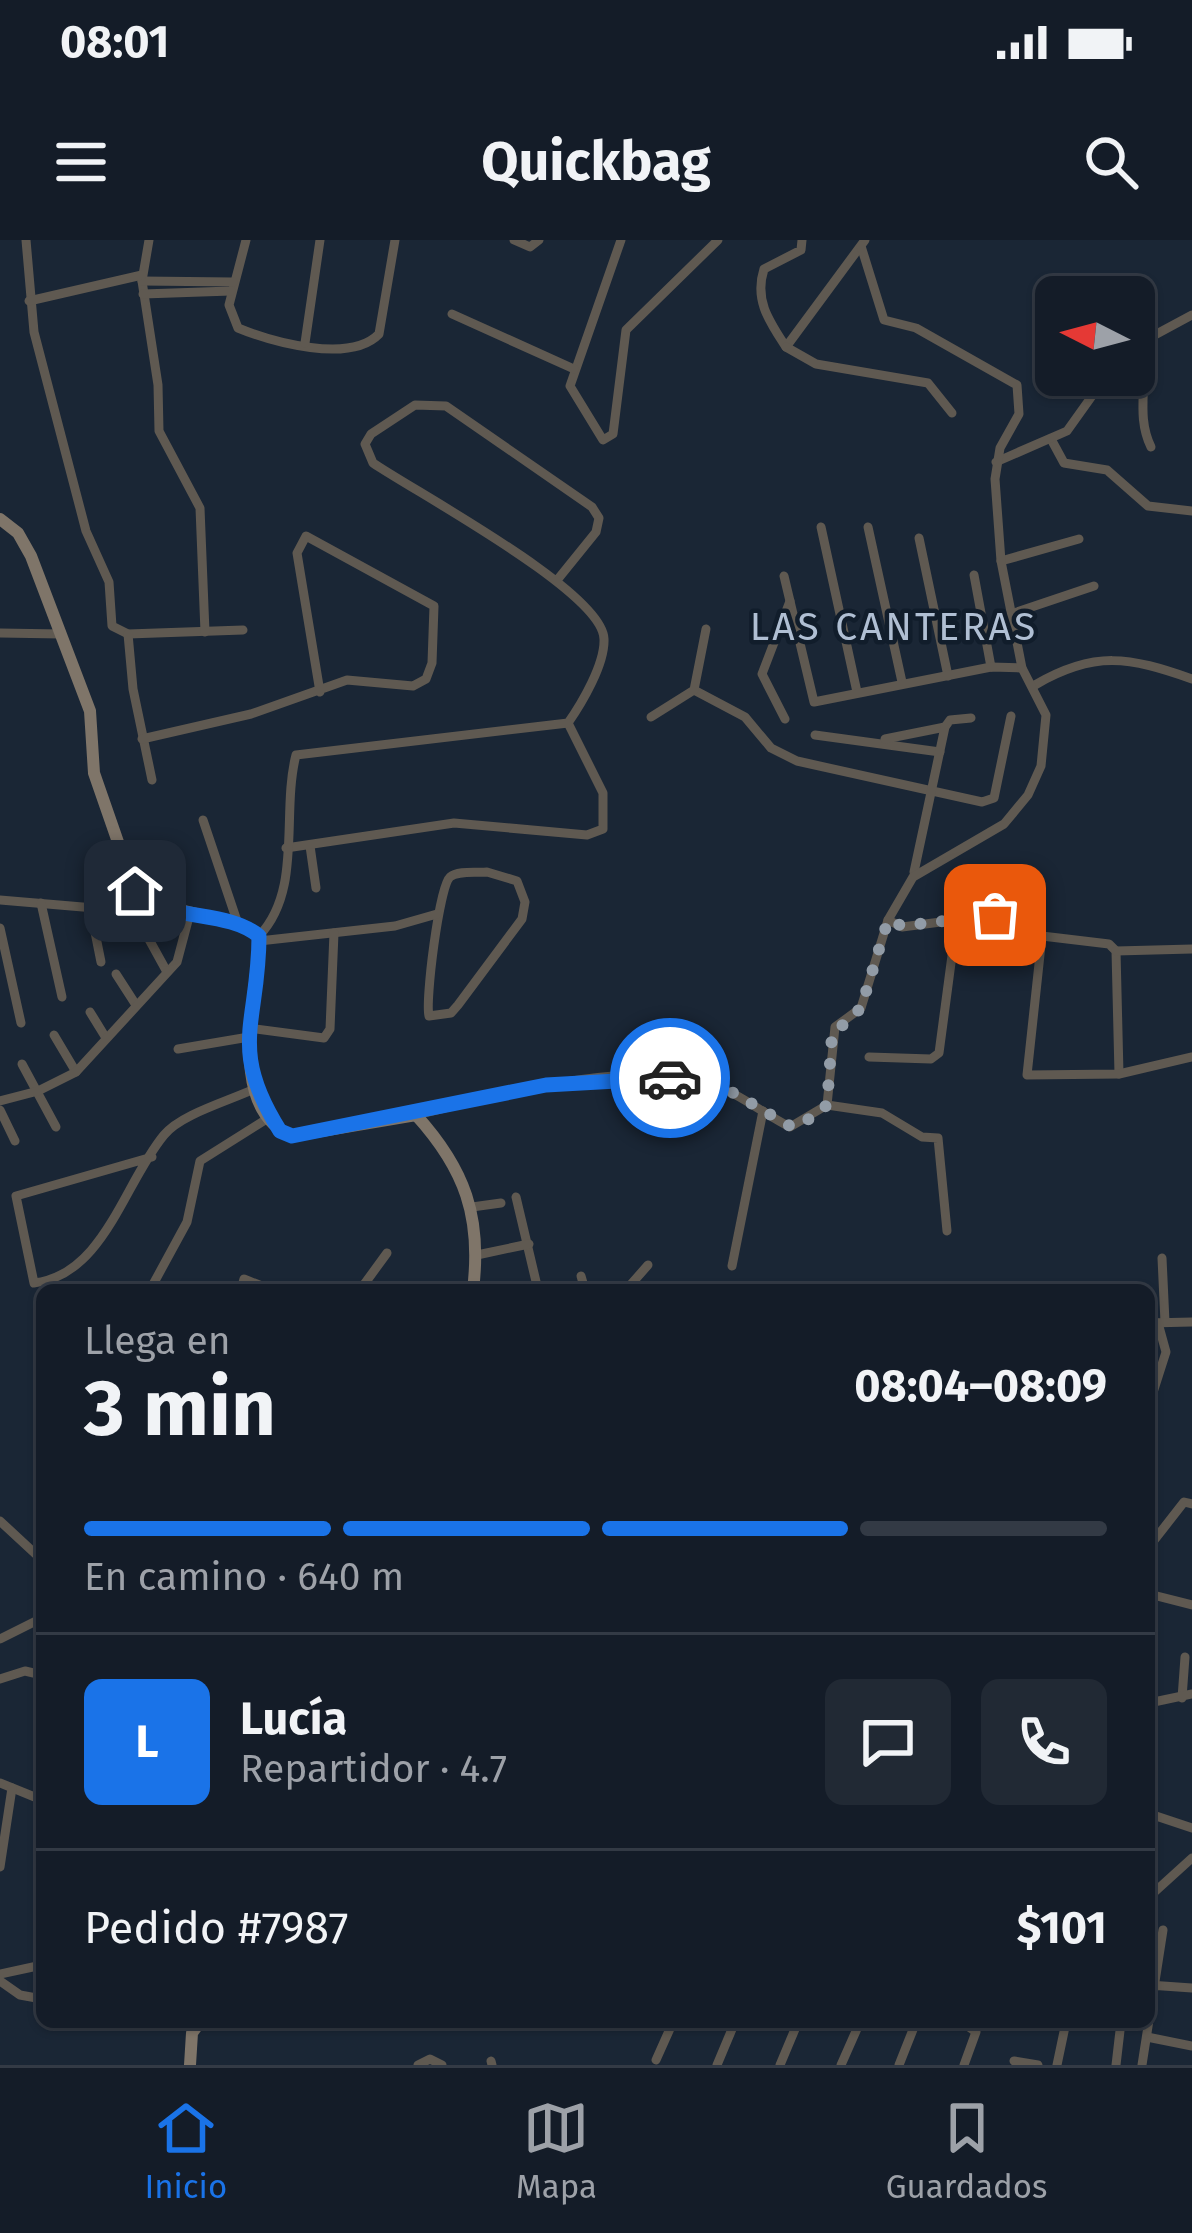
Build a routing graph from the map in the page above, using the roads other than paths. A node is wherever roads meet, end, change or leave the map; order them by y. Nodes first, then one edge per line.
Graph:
1 (26, 240) edge
2 (149, 240) edge
3 (246, 240) edge
4 (320, 240) edge
5 (394, 240) edge
6 (514, 240) edge
7 (539, 240) edge
8 (622, 240) edge
9 (718, 240) edge
10 (802, 240) edge
11 (844, 240) edge
12 (863, 243) edge
13 (793, 245) edge
14 (142, 283) junction
15 (232, 286) junction
16 (29, 301) junction
17 (452, 314) dead end
18 (1192, 315) edge
19 (1155, 335) edge
20 (304, 344) junction
21 (786, 347) junction
22 (574, 369) junction
23 (1092, 396) edge
24 (1143, 396) edge
25 (952, 413) dead end
26 (1051, 439) junction
27 (1151, 447) dead end
28 (996, 462) junction
29 (1192, 511) edge
30 (0, 519) edge
31 (821, 527) dead end
32 (868, 527) dead end
33 (919, 538) dead end
34 (1078, 539) dead end
35 (1001, 561) junction
36 (974, 575) dead end
37 (784, 576) dead end
38 (558, 579) junction
39 (1094, 586) dead end
40 (790, 601) junction
41 (1011, 614) junction
42 (706, 629) dead end
43 (243, 630) dead end
44 (206, 632) junction
45 (0, 633) edge
46 (61, 634) junction
47 (128, 634) junction
48 (992, 667) junction
49 (1022, 668) junction
50 (948, 676) junction
51 (1192, 679) edge
52 (902, 682) junction
53 (1035, 685) junction
54 (694, 690) junction
55 (320, 692) junction
56 (857, 692) junction
57 (1011, 716) dead end
58 (651, 717) dead end
59 (785, 718) dead end
60 (970, 718) dead end
61 (568, 723) junction
62 (945, 727) junction
63 (815, 735) dead end
64 (142, 739) junction
65 (880, 740) junction
66 (940, 752) junction
67 (152, 780) dead end
68 (932, 790) junction
69 (202, 820) dead end
70 (310, 846) junction
71 (286, 848) junction
72 (913, 877) junction
73 (316, 888) dead end
74 (141, 898) junction
75 (0, 900) edge
76 (41, 903) junction
77 (90, 907) junction
78 (190, 914) junction
79 (437, 914) junction
80 (957, 918) junction
81 (888, 920) junction
82 (140, 923) dead end
83 (238, 924) junction
84 (0, 928) edge
85 (334, 933) junction
86 (1042, 936) junction
87 (259, 939) junction
88 (1192, 949) edge
89 (1116, 950) junction
90 (101, 962) dead end
91 (167, 972) junction
92 (116, 974) dead end
93 (62, 997) dead end
94 (136, 1005) junction
95 (90, 1012) dead end
96 (21, 1023) dead end
97 (249, 1033) junction
98 (54, 1036) dead end
99 (106, 1038) junction
100 (178, 1049) dead end
101 (1192, 1057) edge
102 (869, 1058) dead end
103 (22, 1064) dead end
104 (76, 1072) junction
105 (1119, 1074) junction
106 (254, 1089) junction
107 (38, 1091) junction
108 (0, 1101) edge
109 (827, 1105) junction
110 (0, 1110) edge
111 (763, 1111) junction
112 (416, 1115) junction
113 (271, 1116) junction
114 (56, 1127) dead end
115 (15, 1141) dead end
116 (152, 1157) junction
117 (515, 1197) dead end
118 (501, 1203) dead end
119 (472, 1207) junction
120 (947, 1231) dead end
121 (529, 1244) junction
122 (387, 1253) dead end
123 (477, 1255) junction
124 (1162, 1258) dead end
125 (648, 1265) dead end
126 (732, 1266) dead end
127 (581, 1276) dead end
128 (153, 1284) edge
129 (364, 1284) edge
130 (474, 1284) edge
131 (537, 1284) edge
132 (584, 1284) edge
133 (631, 1284) edge
134 (1192, 1322) edge
135 (1158, 1323) edge
136 (1155, 1386) edge
137 (1192, 1504) edge
138 (0, 1521) edge
139 (1155, 1540) edge
140 (36, 1554) edge
141 (1155, 1596) edge
142 (1192, 1605) edge
143 (36, 1621) edge
144 (0, 1639) edge
145 (1185, 1658) dead end
146 (36, 1674) edge
147 (0, 1679) edge
148 (1187, 1696) edge
149 (1155, 1702) edge
150 (6, 1785) edge
151 (36, 1798) edge
152 (1155, 1816) edge
153 (1192, 1828) edge
154 (1192, 1858) edge
155 (0, 1868) edge
156 (1155, 1892) edge
157 (1163, 1930) dead end
158 (36, 1967) edge
159 (1155, 1974) edge
160 (0, 1978) edge
161 (1155, 1985) edge
162 (1192, 1988) edge
163 (36, 1998) edge
164 (195, 2028) edge
165 (670, 2028) edge
166 (732, 2028) edge
167 (796, 2028) edge
168 (857, 2028) edge
169 (914, 2028) edge
170 (970, 2028) edge
171 (1065, 2028) edge
172 (1120, 2028) edge
173 (1148, 2028) edge
174 (1147, 2037) junction
175 (1192, 2047) edge
176 (656, 2060) dead end
177 (1014, 2061) dead end
178 (190, 2065) edge
179 (418, 2065) edge
180 (442, 2065) edge
181 (717, 2065) edge
182 (781, 2065) edge
183 (841, 2065) edge
184 (899, 2065) edge
185 (964, 2065) edge
186 (1038, 2065) edge
187 (1057, 2065) edge
188 (1116, 2065) edge
189 (1142, 2065) edge

1 - 16 street
2 - 14 street
3 - 15 street
4 - 20 street
5 - 20 street
6 - 7 street
8 - 22 street
9 - 22 street
10 - 13 street
11 - 12 street
12 - 21 street
12 - 28 street
13 - 21 street
14 - 15 street
14 - 16 street
14 - 44 street
15 - 20 street
16 - 47 street
17 - 22 street
18 - 19 street
21 - 25 street
23 - 26 street
24 - 27 street
26 - 28 street
26 - 29 street
28 - 35 street
30 - 46 main road
31 - 56 street
32 - 52 street
33 - 50 street
34 - 35 street
35 - 41 street
36 - 48 street
37 - 40 street
38 - 38 street
38 - 61 street
39 - 41 street
40 - 56 street
40 - 59 street
41 - 49 street
42 - 54 street
43 - 44 street
44 - 47 street
45 - 46 street
46 - 74 main road
47 - 64 street
48 - 49 street
48 - 50 street
49 - 53 street
50 - 52 street
51 - 53 street
52 - 56 street
53 - 72 street
54 - 58 street
54 - 68 street
55 - 55 street
55 - 64 street
57 - 68 street
60 - 62 street
61 - 70 street
61 - 71 street
62 - 65 street
62 - 66 street
63 - 65 street
64 - 67 street
65 - 66 street
66 - 68 street
68 - 72 street
69 - 83 street
70 - 71 street
70 - 73 street
71 - 87 street
72 - 81 street
74 - 77 street
74 - 78 main road
75 - 76 street
76 - 77 street
76 - 93 street
77 - 90 street
78 - 83 main road
78 - 91 street
79 - 79 street
79 - 85 street
80 - 81 street
80 - 86 street
80 - 102 street
81 - 109 street
82 - 91 street
83 - 87 main road
84 - 96 street
85 - 87 street
85 - 97 street
86 - 89 street
86 - 105 street
87 - 97 main road
88 - 89 street
89 - 105 street
91 - 94 street
92 - 94 street
94 - 99 street
95 - 99 street
97 - 100 street
97 - 106 main road
98 - 104 street
99 - 104 street
101 - 105 street
103 - 107 street
104 - 107 street
106 - 113 main road
106 - 116 street
107 - 108 street
107 - 114 street
109 - 111 street
109 - 120 street
110 - 115 street
111 - 112 street
111 - 126 street
112 - 113 main road
112 - 119 main road
113 - 128 street
116 - 116 street
117 - 121 street
118 - 119 street
119 - 123 main road
121 - 123 street
121 - 131 street
122 - 129 street
123 - 130 main road
124 - 135 street
125 - 133 street
127 - 132 street
134 - 135 street
135 - 136 street
137 - 139 street
138 - 140 street
141 - 142 street
143 - 144 street
145 - 148 street
146 - 147 street
148 - 149 street
150 - 151 street
150 - 155 street
152 - 153 street
154 - 156 street
157 - 159 street
158 - 160 street
160 - 163 street
161 - 162 street
164 - 178 main road
165 - 176 street
166 - 181 street
167 - 182 street
168 - 183 street
169 - 184 street
170 - 185 street
171 - 187 street
172 - 188 street
173 - 174 street
174 - 175 street
174 - 189 street
177 - 186 street
179 - 180 street

